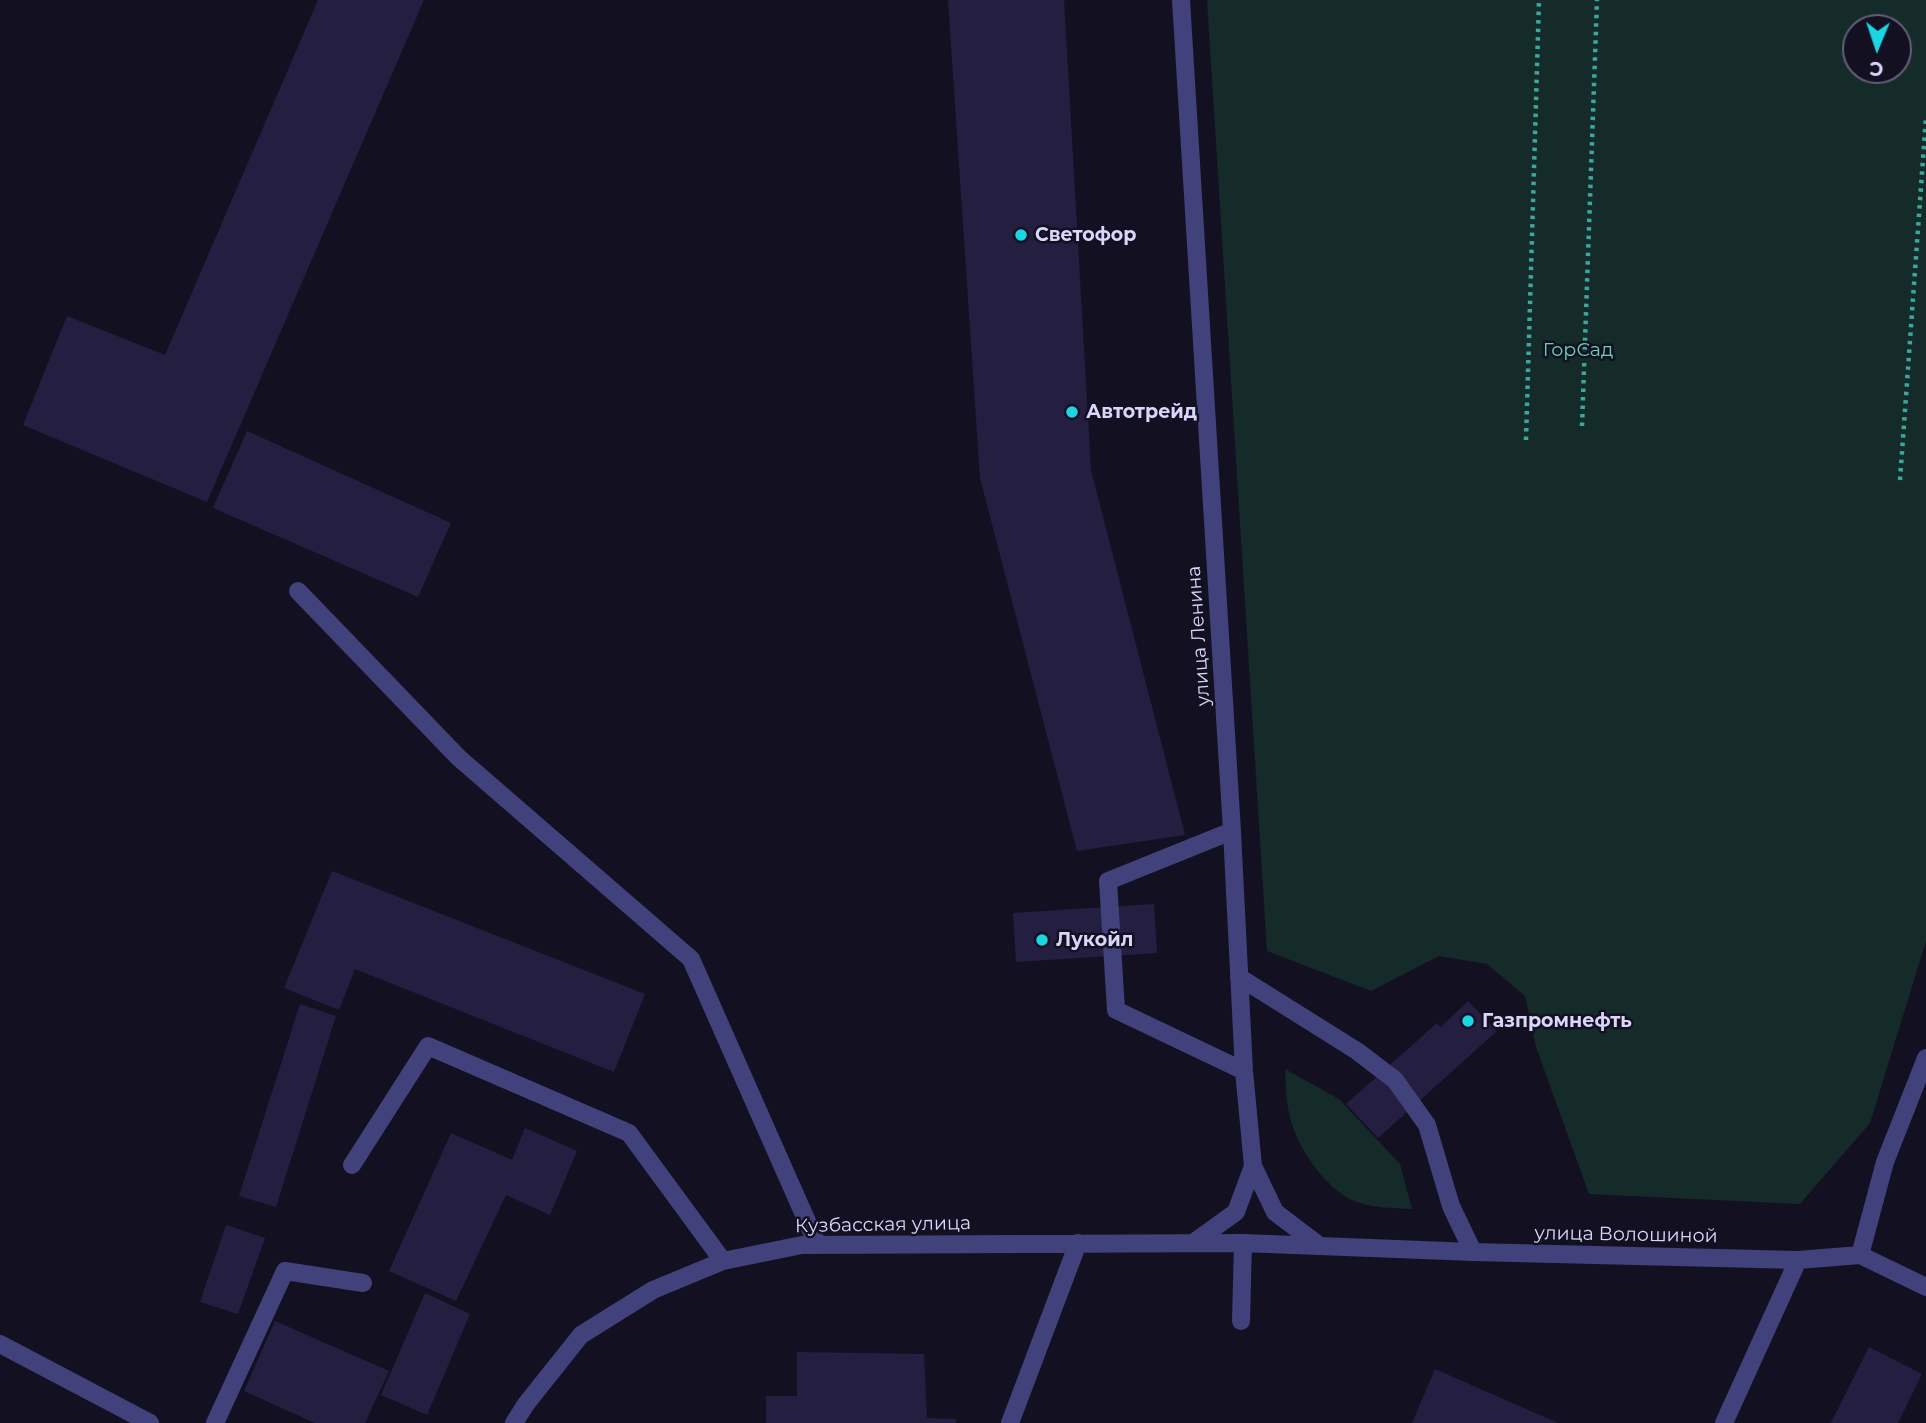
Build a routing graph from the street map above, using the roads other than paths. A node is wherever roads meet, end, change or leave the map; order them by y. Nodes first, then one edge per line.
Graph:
1 (1181, 0) edge
2 (298, 591) dead end
3 (1232, 831) junction
4 (1239, 976) junction
5 (1926, 1058) edge
6 (1244, 1071) junction
7 (352, 1165) dead end
8 (1253, 1167) junction
9 (1078, 1243) junction
10 (1193, 1243) junction
11 (1243, 1243) junction
12 (817, 1244) junction
13 (1317, 1244) junction
14 (1473, 1252) junction
15 (1860, 1255) junction
16 (1798, 1260) junction
17 (723, 1261) junction
18 (363, 1283) dead end
19 (1926, 1287) edge
20 (1241, 1321) dead end
21 (0, 1344) edge
22 (150, 1423) edge
23 (215, 1423) edge
24 (514, 1423) edge
25 (1010, 1423) edge
26 (1724, 1423) edge

1 - 3 street, улица Ленина
2 - 12 street
3 - 4 street, улица Ленина
3 - 6 street
4 - 6 street, улица Ленина
4 - 14 street
5 - 15 street
6 - 8 street, улица Ленина
7 - 17 street
8 - 10 street
8 - 13 street, улица Ленина
9 - 10 street, Кузбасская улица
9 - 12 street, Кузбасская улица
9 - 25 street
10 - 11 street, Кузбасская улица
11 - 13 street, Кузбасская улица
11 - 20 street
12 - 17 street, Кузбасская улица
13 - 14 street, улица Волошиной
14 - 16 street, улица Волошиной
15 - 16 street, улица Волошиной
15 - 19 street
16 - 26 street
17 - 24 street, Кузбасская улица
18 - 23 street
21 - 22 street

